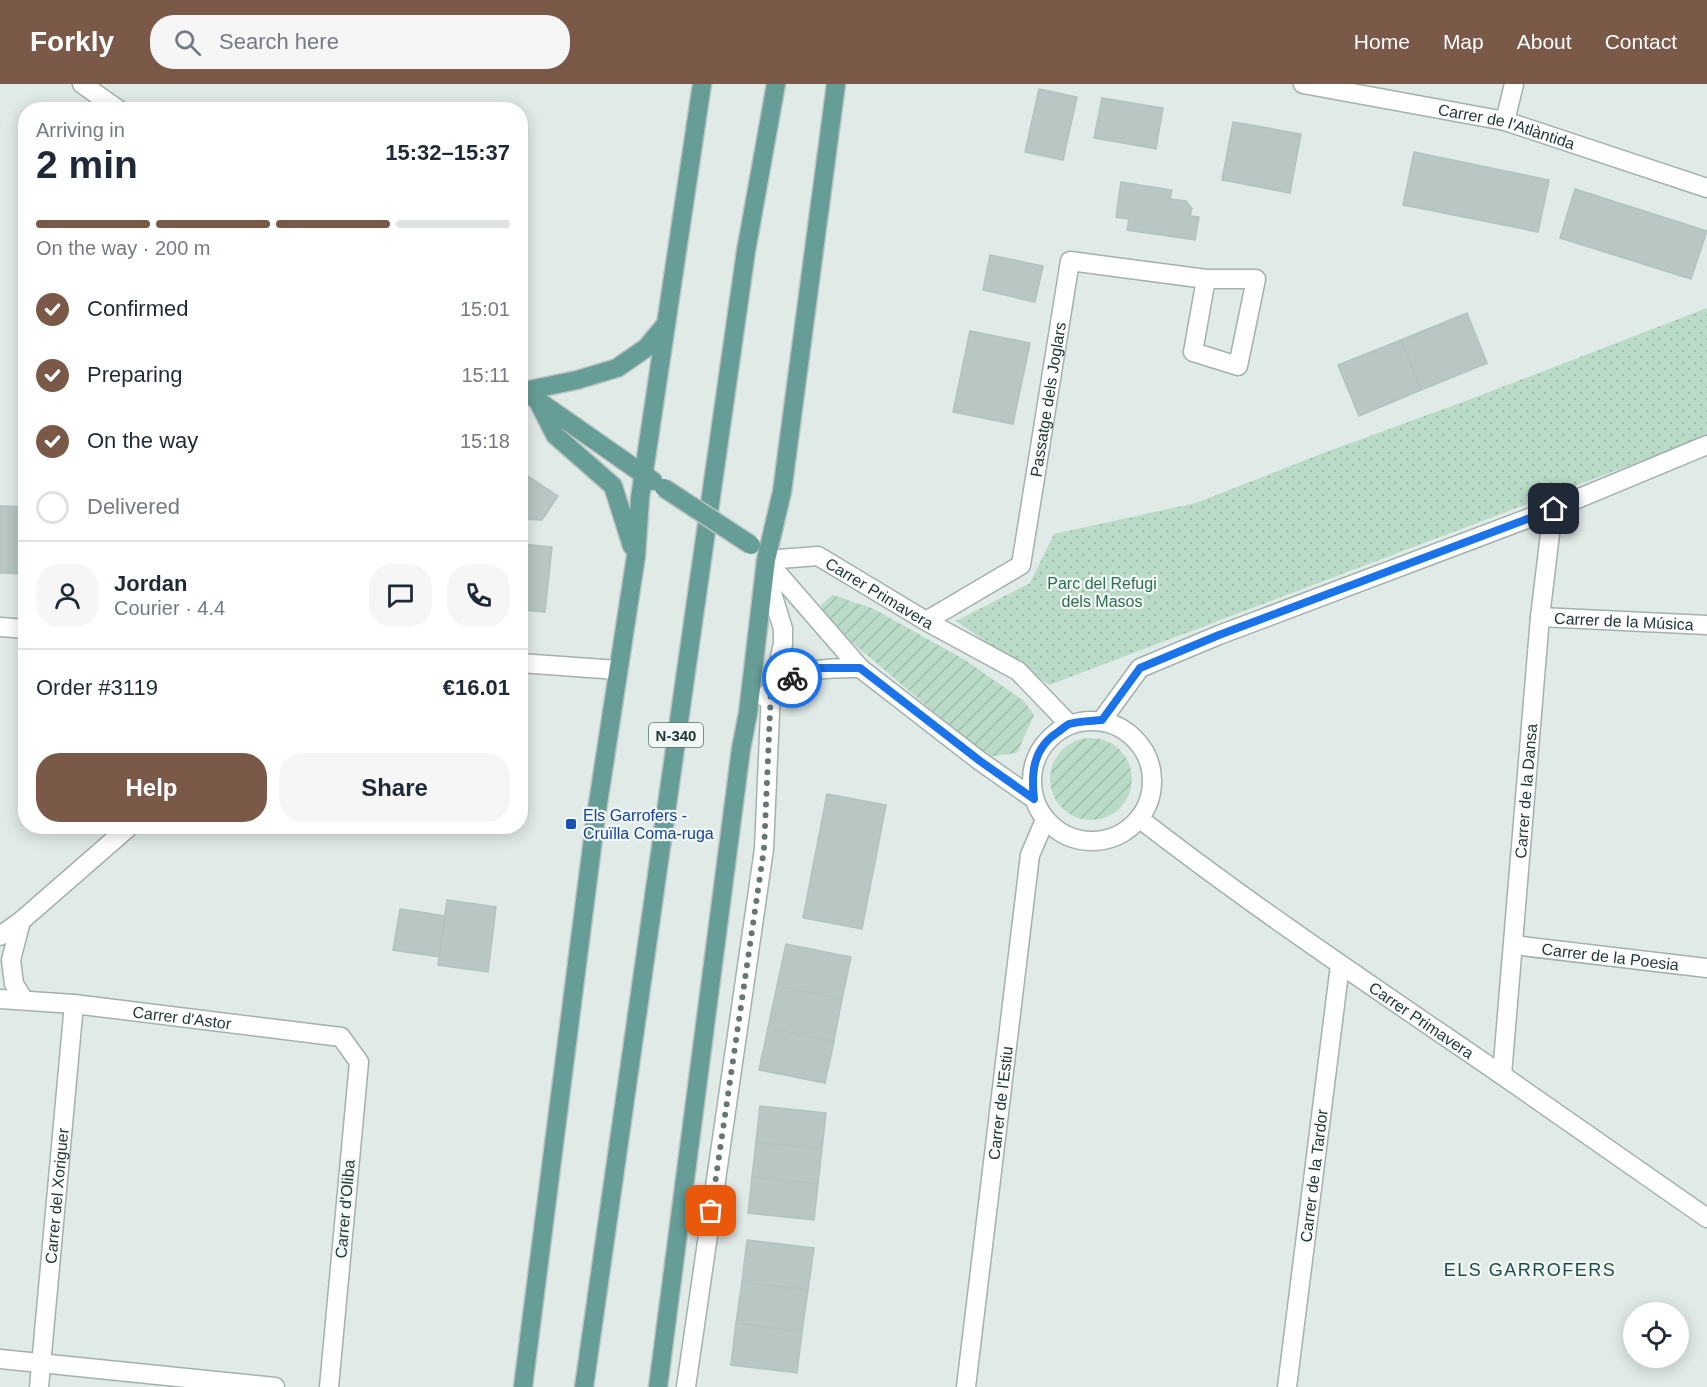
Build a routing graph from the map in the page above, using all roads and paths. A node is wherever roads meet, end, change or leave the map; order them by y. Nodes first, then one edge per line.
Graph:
1 (82, 84) edge
2 (702, 84) edge
3 (776, 84) edge
4 (836, 84) edge
5 (1303, 84) edge
6 (1514, 84) edge
7 (108, 102) edge
8 (1505, 121) junction
9 (1707, 188) edge
10 (1206, 279) junction
11 (666, 324) junction
12 (528, 393) edge
13 (1707, 446) edge
14 (644, 475) junction
15 (1554, 509) junction
16 (636, 556) junction
17 (765, 565) junction
18 (1540, 617) junction
19 (926, 621) junction
20 (1707, 625) edge
21 (0, 627) edge
22 (18, 628) edge
23 (528, 664) edge
24 (860, 668) junction
25 (617, 670) junction
26 (775, 688) junction
27 (748, 712) junction
28 (1102, 720) junction
29 (1069, 724) junction
30 (1034, 799) junction
31 (1140, 819) junction
32 (1045, 820) junction
33 (121, 834) edge
34 (21, 921) junction
35 (0, 936) edge
36 (1513, 945) junction
37 (1340, 965) junction
38 (1707, 968) edge
39 (0, 999) edge
40 (24, 1000) junction
41 (74, 1004) junction
42 (340, 1038) joint
43 (1502, 1075) junction
44 (1707, 1218) edge
45 (0, 1359) edge
46 (42, 1363) junction
47 (39, 1387) edge
48 (275, 1387) edge
49 (328, 1387) edge
50 (523, 1387) edge
51 (584, 1387) edge
52 (658, 1387) edge
53 (686, 1387) edge
54 (966, 1387) edge
55 (1287, 1387) edge

1 - 7 street
2 - 11 main road
3 - 51 main road, N-340
4 - 17 main road
5 - 8 street, Carrer de l'Atlàntida
6 - 8 street
8 - 9 street, Carrer de l'Atlàntida
10 - 10 street, Passatge dels Joglars
10 - 19 street, Passatge dels Joglars
11 - 12 main road
11 - 14 main road
12 - 14 main road
12 - 16 main road
13 - 15 street
14 - 16 main road
14 - 17 main road, bridge
15 - 18 street, Carrer de la Dansa
15 - 28 street
16 - 25 main road
17 - 19 street, Carrer Primavera
17 - 24 street
17 - 26 street
17 - 27 main road
18 - 20 street, Carrer de la Música
18 - 36 street, Carrer de la Dansa
19 - 29 street, Carrer Primavera
21 - 22 street
23 - 25 street
24 - 26 street
24 - 30 street
25 - 50 main road
26 - 27 street
26 - 53 street
27 - 52 main road
28 - 29 street
28 - 31 street
29 - 30 street
30 - 32 street
31 - 32 street
31 - 37 street, Carrer Primavera
32 - 54 street, Carrer de l'Estiu
33 - 34 street
34 - 35 street
34 - 40 street
36 - 38 street, Carrer de la Poesia
36 - 43 street, Carrer de la Dansa
37 - 43 street, Carrer Primavera
37 - 55 street, Carrer de la Tardor
39 - 40 street, Carrer d'Astor
40 - 41 street, Carrer d'Astor
41 - 42 street, Carrer d'Astor
41 - 46 street, Carrer del Xoriguer
42 - 49 street, Carrer d'Oliba
43 - 44 street, Carrer Primavera
45 - 46 street
46 - 47 street, Carrer del Xoriguer
46 - 48 street

